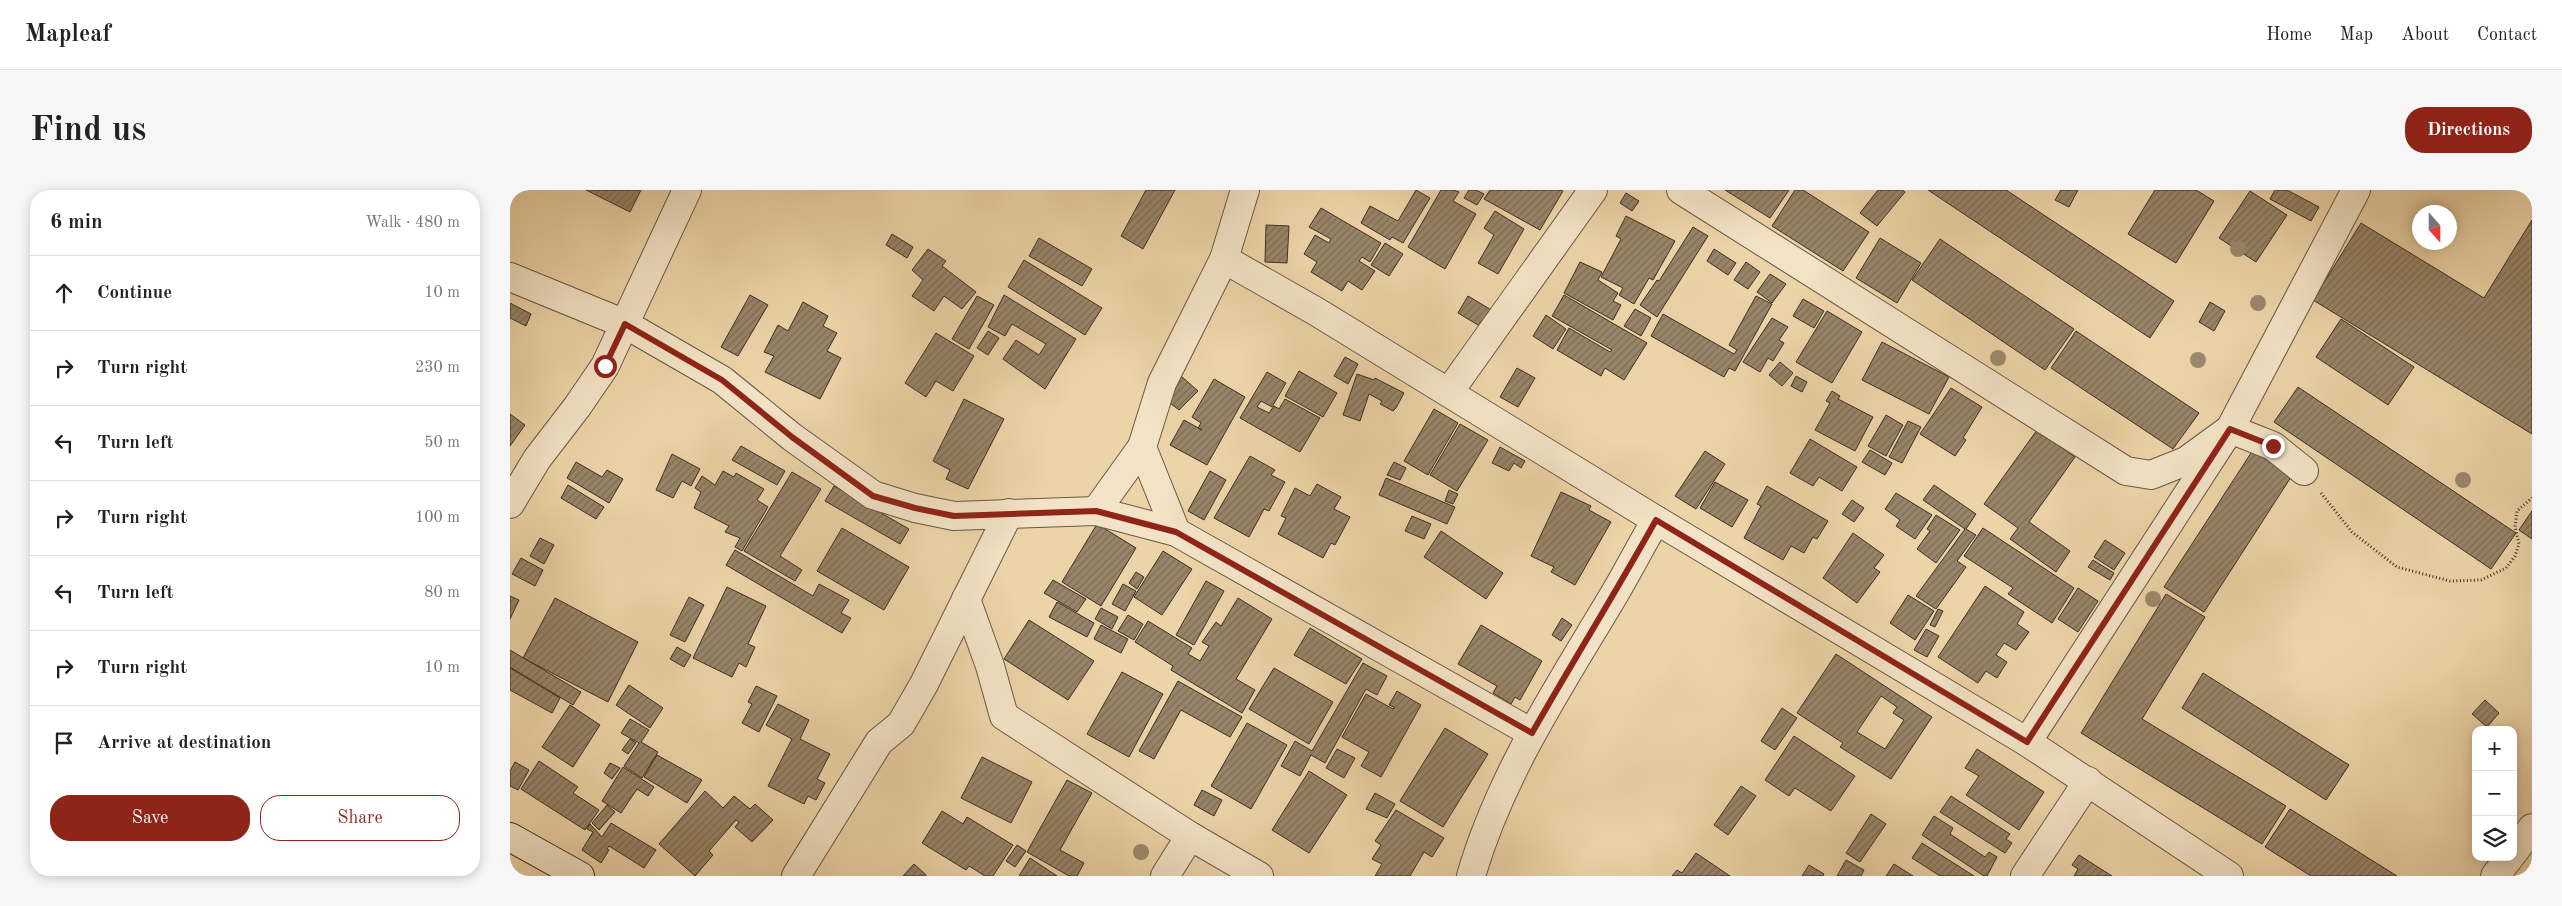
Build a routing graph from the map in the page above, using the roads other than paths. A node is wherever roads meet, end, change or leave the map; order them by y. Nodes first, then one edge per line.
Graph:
1 (687, 190) edge
2 (1245, 190) edge
3 (1593, 190) edge
4 (1681, 190) edge
5 (2356, 190) edge
6 (1224, 259) junction
7 (510, 277) edge
8 (625, 324) junction
9 (1449, 392) junction
10 (2230, 429) junction
11 (1142, 447) junction
12 (2304, 471) road end
13 (510, 504) edge
14 (1096, 511) junction
15 (1009, 513) junction
16 (1656, 520) junction
17 (1176, 532) junction
18 (966, 599) junction
19 (1532, 733) junction
20 (2027, 742) junction
21 (2088, 781) junction
22 (2532, 828) edge
23 (1190, 836) junction
24 (510, 837) edge
25 (2517, 848) edge
26 (2507, 861) edge
27 (580, 876) edge
28 (796, 876) edge
29 (1165, 876) edge
30 (1259, 876) edge
31 (1471, 876) edge
32 (2025, 876) edge
33 (2229, 876) edge
34 (2495, 876) edge

1 - 8 street
2 - 6 street
3 - 9 street
4 - 10 street
5 - 10 street
6 - 9 street
6 - 11 street
7 - 8 street
8 - 13 street
8 - 15 street
9 - 16 street
10 - 12 street
10 - 20 street
11 - 14 street
11 - 17 street
14 - 15 street
14 - 17 street
15 - 18 street
16 - 19 street
16 - 20 street
17 - 19 street
18 - 23 street
18 - 28 street
19 - 31 street
20 - 21 street
21 - 32 street
21 - 33 street
22 - 25 street
23 - 29 street
23 - 30 street
24 - 27 street
26 - 34 street

